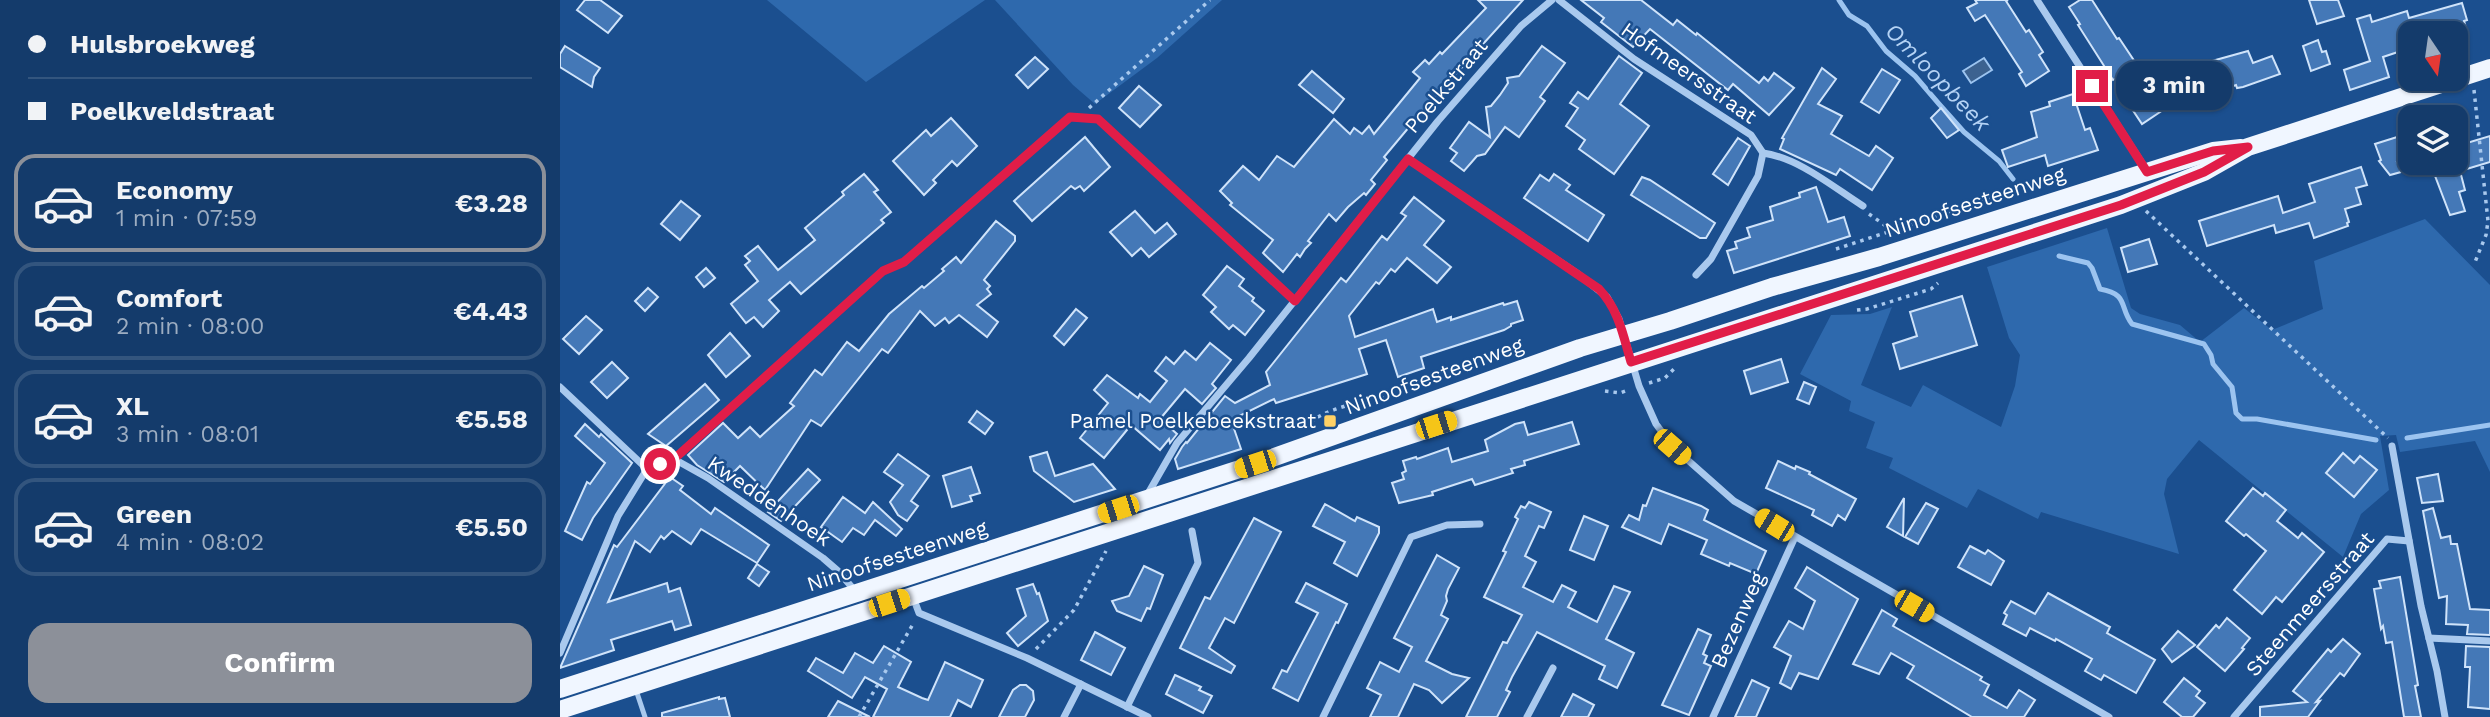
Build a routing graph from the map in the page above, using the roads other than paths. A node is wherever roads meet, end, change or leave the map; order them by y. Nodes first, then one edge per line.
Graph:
1 (1552, 0) edge
2 (1559, 0) edge
3 (2037, 0) edge
4 (2490, 68) edge
5 (2248, 147) junction
6 (1763, 153) junction
7 (1408, 159) junction
8 (2147, 172) junction
9 (1863, 206) road end
10 (1696, 275) dead end
11 (1295, 301) junction
12 (1623, 334) junction
13 (1631, 362) junction
14 (560, 387) edge
15 (2392, 446) road end
16 (674, 459) junction
17 (647, 469) junction
18 (1144, 500) junction
19 (1480, 524) dead end
20 (1192, 531) dead end
21 (1795, 537) junction
22 (2409, 541) junction
23 (856, 592) junction
24 (912, 596) junction
25 (2429, 638) junction
26 (2490, 641) edge
27 (560, 653) edge
28 (1553, 668) dead end
29 (1080, 684) junction
30 (635, 687) junction
31 (560, 689) edge
32 (1127, 707) junction
33 (560, 710) edge
34 (645, 717) edge
35 (1064, 717) edge
36 (1149, 717) edge
37 (1323, 717) edge
38 (1527, 717) edge
39 (1713, 717) edge
40 (2109, 717) edge
41 (2234, 717) edge
42 (2445, 717) edge

1 - 7 street, Poelkstraat
2 - 6 street, Hofmeersstraat
3 - 8 street
4 - 5 main road, Ninoofsesteenweg
5 - 8 main road, Ninoofsesteenweg
5 - 13 main road, Ninoofsesteenweg
6 - 9 street, Hofmeersstraat
6 - 10 street, Hofmeersstraat
7 - 11 street, Poelkstraat
7 - 12 street
8 - 12 main road, Ninoofsesteenweg
11 - 16 street
11 - 18 street, Poelkstraat
12 - 13 street
12 - 18 main road, Ninoofsesteenweg
13 - 21 street
13 - 24 main road, Ninoofsesteenweg
14 - 17 street
15 - 22 street
16 - 17 street, Kweddenhoek
16 - 23 street, Kweddenhoek
17 - 27 street
18 - 23 main road, Ninoofsesteenweg
19 - 37 street
20 - 32 street
21 - 39 street, Bezenweg
21 - 40 street
22 - 25 street, Steenmeersstraat
22 - 41 street, Steenmeersstraat
23 - 31 main road, Ninoofsesteenweg
24 - 29 street, Ninoofsesteenweg
24 - 30 main road, Ninoofsesteenweg
25 - 26 street
25 - 42 street, Steenmeersstraat
28 - 38 street
29 - 32 street
29 - 35 street
30 - 33 main road, Ninoofsesteenweg
30 - 34 lane
32 - 36 street

